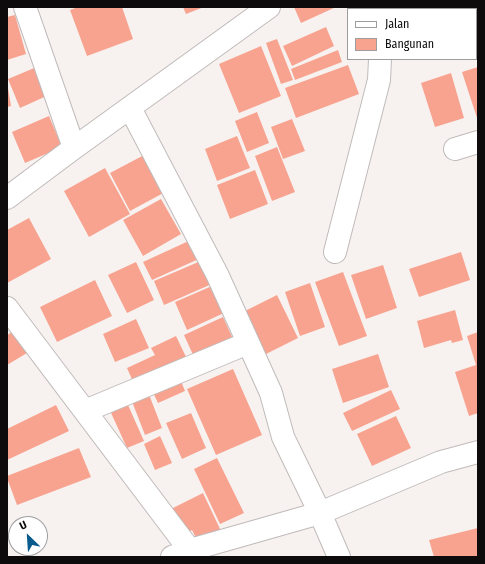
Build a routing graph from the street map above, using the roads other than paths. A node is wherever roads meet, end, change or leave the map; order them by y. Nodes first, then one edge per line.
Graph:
1 (25, 7) edge
2 (269, 7) edge
3 (380, 60) edge
4 (130, 108) junction
5 (478, 142) edge
6 (74, 148) junction
7 (455, 149) dead end
8 (7, 198) edge
9 (335, 252) dead end
10 (7, 308) edge
11 (248, 343) junction
12 (85, 411) junction
13 (478, 452) edge
14 (320, 513) junction
15 (186, 555) edge
16 (339, 557) edge

1 - 6 street
2 - 4 street
3 - 9 street
4 - 6 street
4 - 11 street
5 - 7 street
6 - 8 street
10 - 12 street
11 - 12 street
11 - 14 street
12 - 15 street
13 - 14 street
14 - 15 street
14 - 16 street

